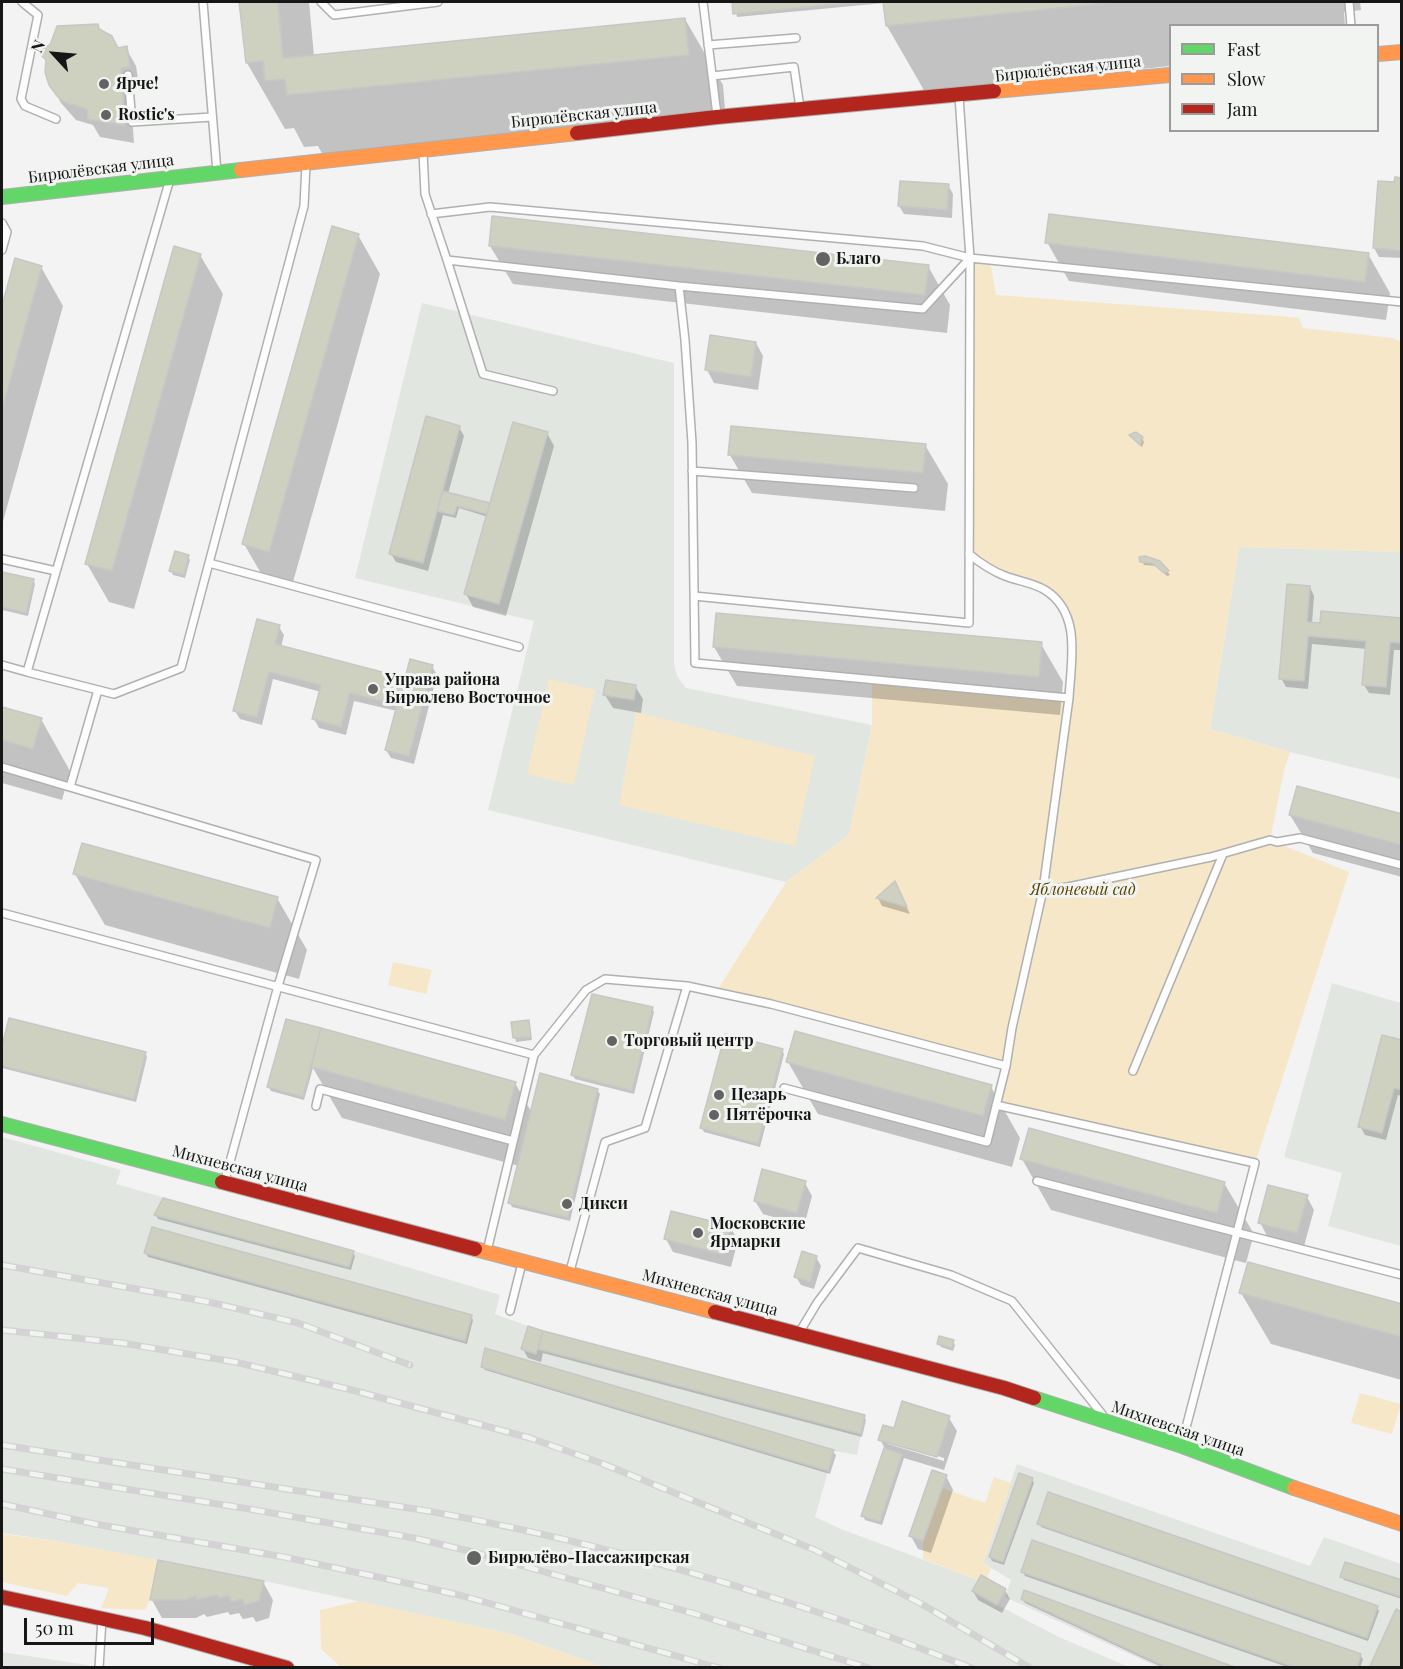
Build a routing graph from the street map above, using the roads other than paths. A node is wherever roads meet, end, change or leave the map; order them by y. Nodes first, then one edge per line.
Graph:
1 (22, 2) edge
2 (203, 2) edge
3 (321, 2) edge
4 (438, 2) edge
5 (703, 2) edge
6 (1349, 2) edge
7 (1351, 24) edge
8 (796, 38) dead end
9 (708, 45) junction
10 (1401, 52) edge
11 (1379, 54) edge
12 (128, 75) dead end
13 (1169, 75) edge
14 (712, 76) junction
15 (959, 96) junction
16 (801, 109) junction
17 (212, 117) junction
18 (717, 117) junction
19 (56, 119) dead end
20 (423, 149) junction
21 (306, 164) junction
22 (217, 172) junction
23 (171, 177) junction
24 (2, 197) edge
25 (431, 214) junction
26 (2, 223) edge
27 (2, 250) edge
28 (970, 258) junction
29 (447, 260) junction
30 (679, 286) junction
31 (1401, 302) edge
32 (553, 391) dead end
33 (692, 471) junction
34 (914, 488) dead end
35 (969, 554) junction
36 (2, 559) edge
37 (209, 562) junction
38 (56, 571) junction
39 (694, 596) junction
40 (519, 647) dead end
41 (2, 665) edge
42 (27, 672) junction
43 (98, 690) junction
44 (1069, 698) junction
45 (2, 767) edge
46 (70, 787) junction
47 (1223, 854) junction
48 (1401, 865) edge
49 (1043, 890) junction
50 (2, 913) edge
51 (278, 986) junction
52 (687, 986) junction
53 (534, 1055) junction
54 (1006, 1066) junction
55 (1132, 1071) dead end
56 (784, 1088) dead end
57 (996, 1105) junction
58 (316, 1106) dead end
59 (2, 1124) edge
60 (513, 1141) junction
61 (1037, 1181) dead end
62 (224, 1182) junction
63 (1238, 1233) junction
64 (487, 1251) junction
65 (522, 1260) junction
66 (569, 1273) junction
67 (1401, 1275) edge
68 (510, 1311) dead end
69 (799, 1333) junction
70 (1108, 1421) junction
71 (1182, 1446) junction
72 (1401, 1524) edge
73 (2, 1597) edge
74 (102, 1618) junction
75 (99, 1668) edge
76 (287, 1668) edge

1 - 19 lane
2 - 17 lane
3 - 4 lane
5 - 9 lane
6 - 7 lane
8 - 9 lane
9 - 14 lane
10 - 11 street
12 - 17 lane
13 - 15 street, Бирюлёвская улица
14 - 16 lane
14 - 18 lane
15 - 16 street, Бирюлёвская улица
15 - 28 lane
16 - 18 street, Бирюлёвская улица
17 - 22 lane
18 - 20 street, Бирюлёвская улица
20 - 21 street, Бирюлёвская улица
20 - 25 lane
21 - 22 street, Бирюлёвская улица
21 - 37 lane
22 - 23 street, Бирюлёвская улица
23 - 24 street, Бирюлёвская улица
23 - 38 lane
25 - 28 lane
25 - 29 lane
26 - 27 lane
28 - 30 lane
28 - 31 lane
28 - 35 lane
29 - 30 lane
29 - 32 lane
30 - 33 lane
33 - 34 lane
33 - 39 lane
35 - 39 lane
35 - 44 lane
36 - 38 lane
37 - 40 lane
37 - 43 lane
38 - 42 lane
39 - 44 lane
41 - 42 lane
42 - 43 lane
43 - 46 lane
44 - 49 lane
45 - 46 lane
46 - 51 lane
47 - 48 lane
47 - 49 lane
47 - 55 lane
49 - 54 lane
50 - 51 lane
51 - 53 lane
51 - 62 lane
52 - 53 lane
52 - 54 lane
52 - 66 lane
53 - 60 lane
54 - 57 lane
56 - 57 lane
57 - 63 lane
58 - 60 lane
59 - 62 street, Михневская улица
60 - 64 lane
61 - 63 lane
62 - 64 street, Михневская улица
63 - 67 lane
63 - 71 lane
64 - 65 street, Михневская улица
65 - 66 street, Михневская улица
65 - 68 lane
66 - 69 street, Михневская улица
69 - 70 street, Михневская улица
69 - 70 lane
70 - 71 street, Михневская улица
71 - 72 street, Михневская улица
73 - 74 street
74 - 75 lane
74 - 76 street

